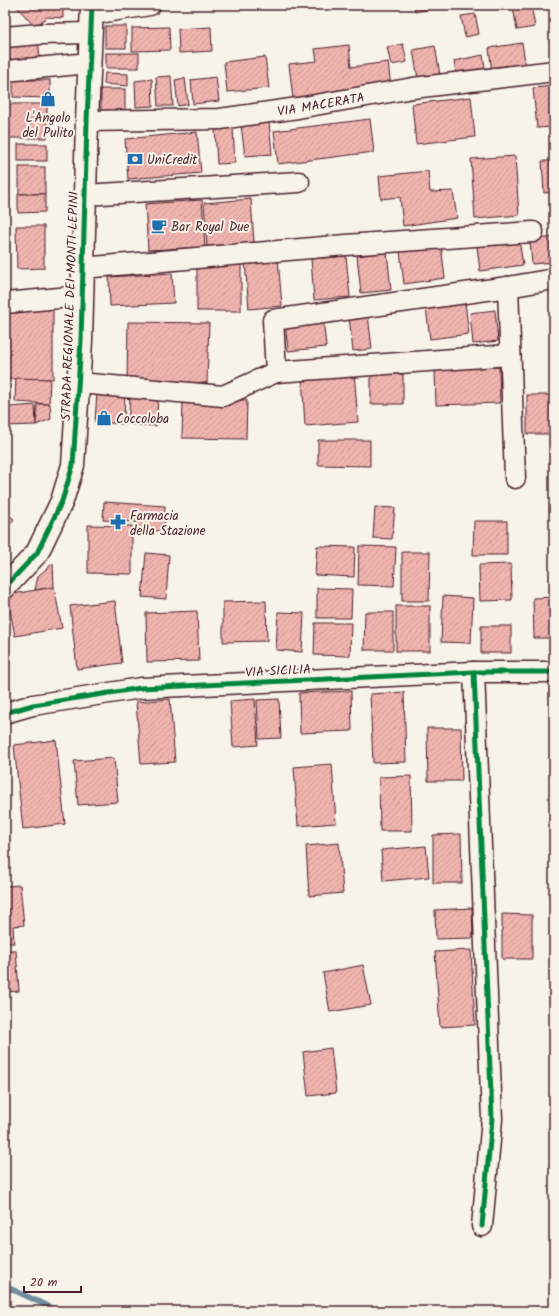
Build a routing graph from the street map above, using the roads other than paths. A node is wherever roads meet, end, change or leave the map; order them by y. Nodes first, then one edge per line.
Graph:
1 (150, 5) edge
2 (92, 18) edge
3 (5, 37) edge
4 (90, 63) junction
5 (5, 71) edge
6 (554, 71) edge
7 (87, 121) junction
8 (300, 182) dead end
9 (85, 195) junction
10 (533, 232) dead end
11 (82, 268) junction
12 (554, 279) edge
13 (508, 287) junction
14 (81, 296) junction
15 (5, 303) edge
16 (510, 355) junction
17 (276, 372) junction
18 (79, 383) junction
19 (515, 478) dead end
20 (5, 587) edge
21 (474, 672) junction
22 (554, 672) edge
23 (5, 713) edge
24 (482, 1226) dead end

1 - 2 street
2 - 3 street
2 - 4 street, STRADA REGIONALE DEI MONTI LEPINI
4 - 5 street
4 - 7 street, STRADA REGIONALE DEI MONTI LEPINI
6 - 7 street, VIA MACERATA
7 - 9 street, STRADA REGIONALE DEI MONTI LEPINI
8 - 9 street
9 - 11 street, STRADA REGIONALE DEI MONTI LEPINI
10 - 11 street
11 - 14 street, STRADA REGIONALE DEI MONTI LEPINI
12 - 13 street
13 - 16 street
13 - 17 street
14 - 15 street
14 - 18 street, STRADA REGIONALE DEI MONTI LEPINI
16 - 17 street
16 - 19 street
17 - 18 street
18 - 20 street, STRADA REGIONALE DEI MONTI LEPINI
21 - 22 street, VIA SICILIA
21 - 23 street, VIA SICILIA
21 - 24 street

